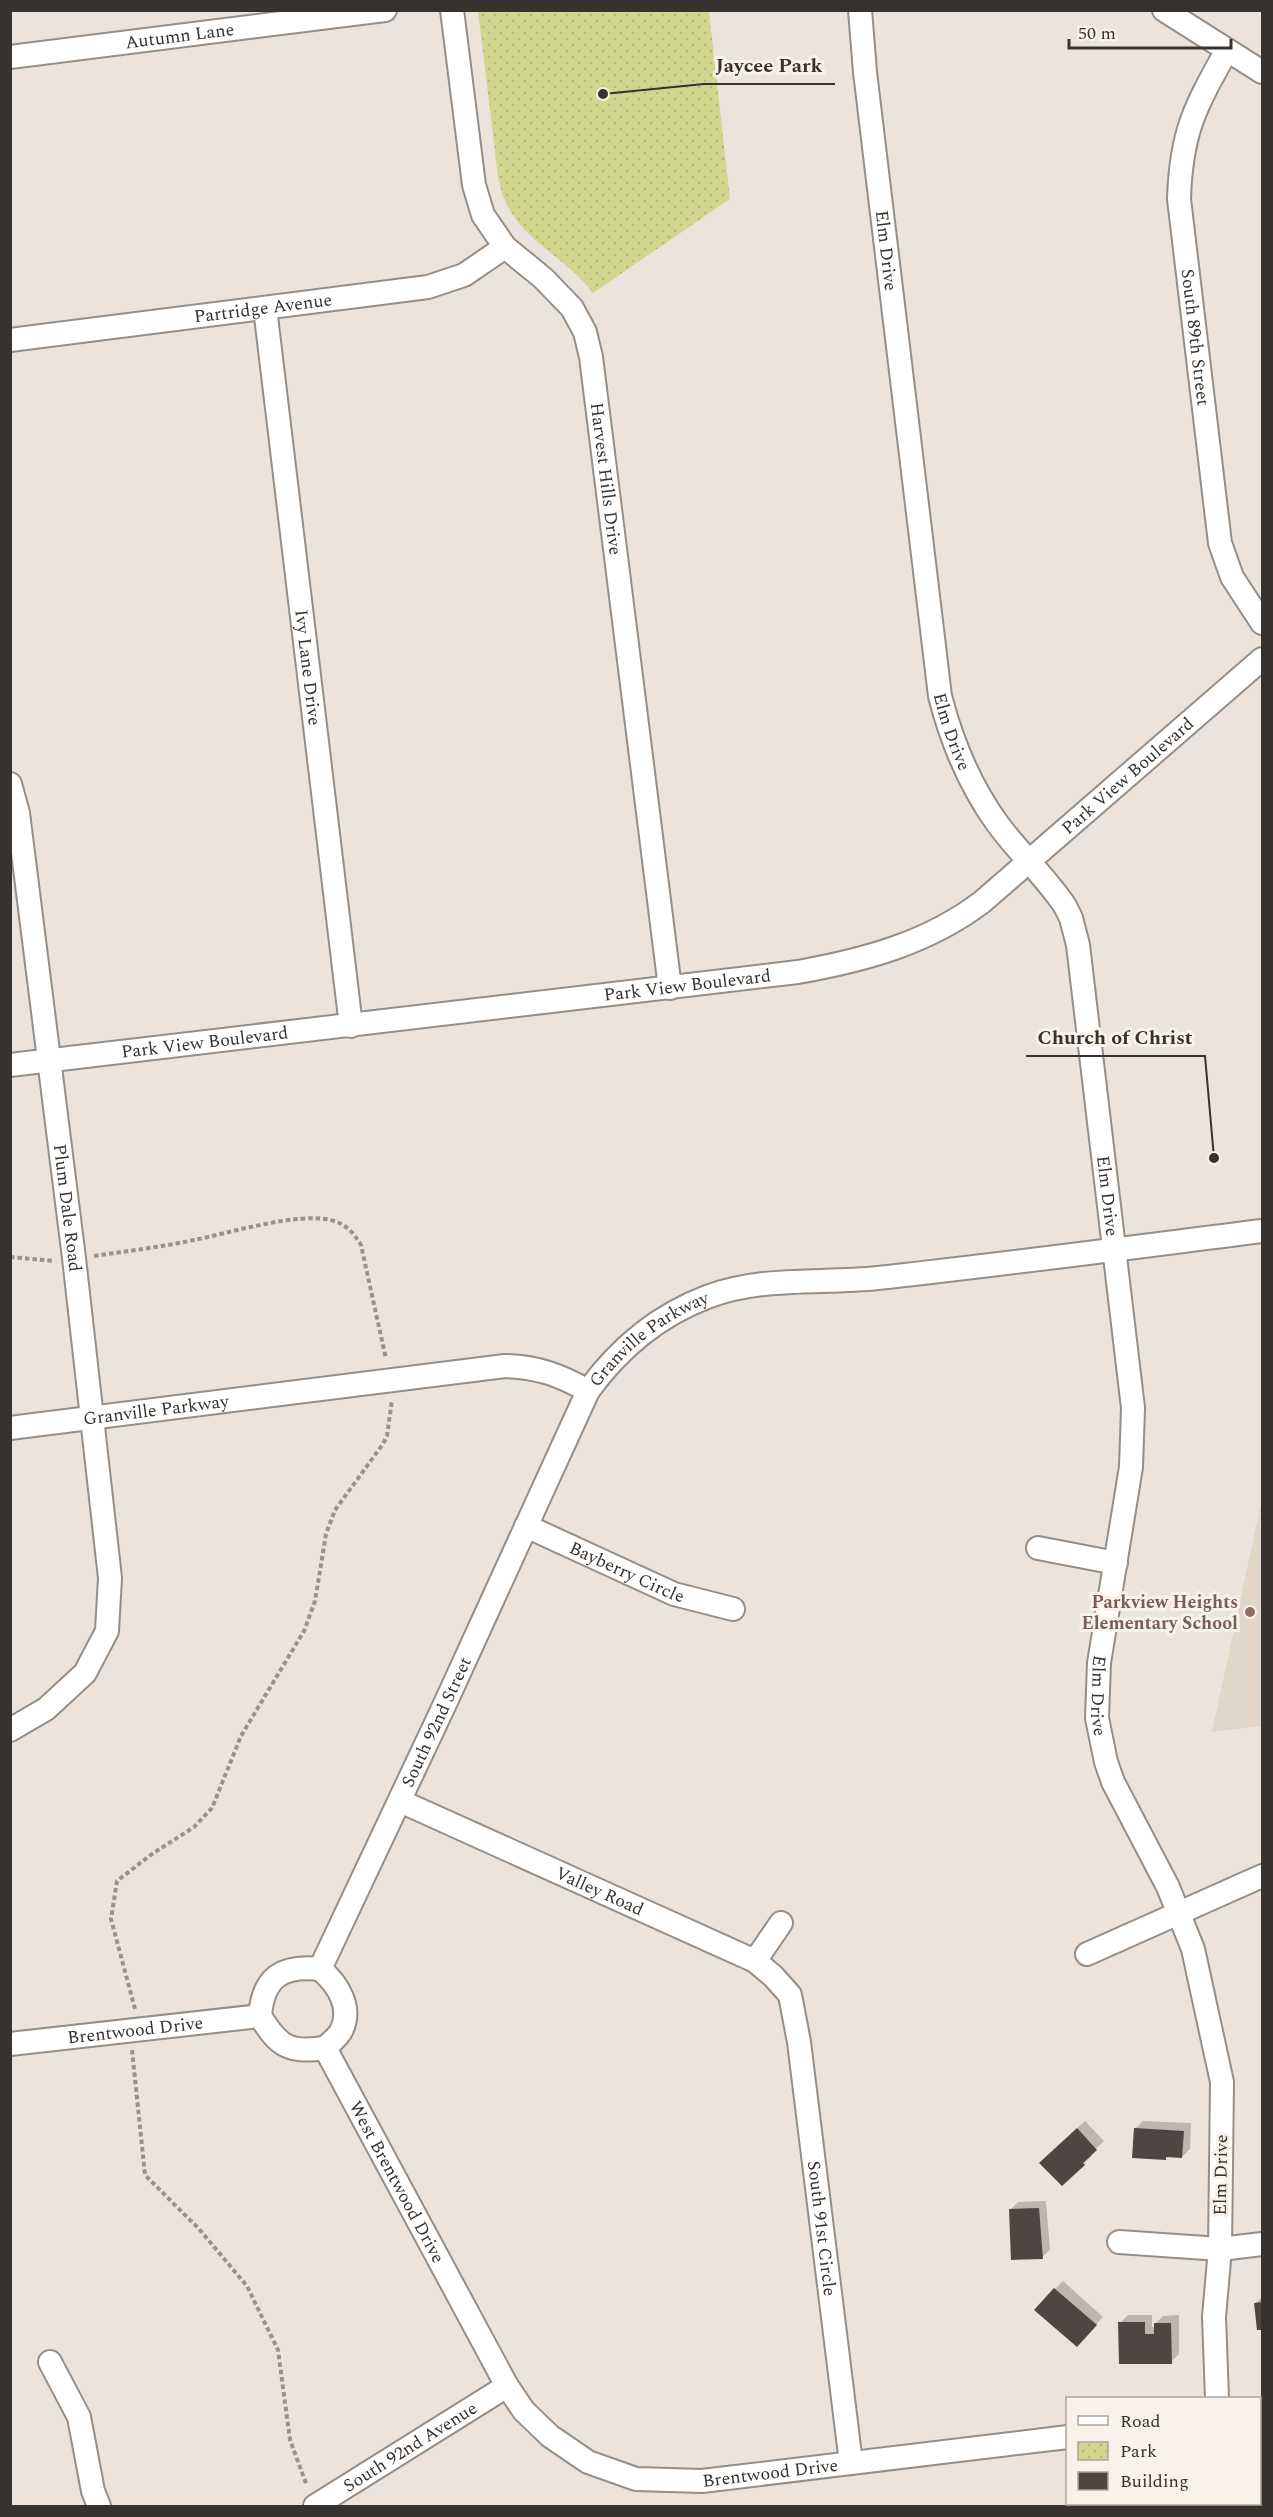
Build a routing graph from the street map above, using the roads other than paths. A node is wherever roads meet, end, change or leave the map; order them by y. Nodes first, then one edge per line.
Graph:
1 (384, 10) edge
2 (452, 10) edge
3 (860, 10) edge
4 (1164, 10) edge
5 (1227, 50) junction
6 (10, 57) edge
7 (1263, 72) edge
8 (505, 247) junction
9 (265, 308) junction
10 (10, 340) edge
11 (1263, 623) edge
12 (1263, 659) edge
13 (10, 784) edge
14 (1030, 862) junction
15 (670, 988) junction
16 (351, 1026) junction
17 (49, 1060) junction
18 (10, 1065) edge
19 (1263, 1231) edge
20 (1114, 1249) junction
21 (588, 1391) junction
22 (92, 1418) junction
23 (10, 1428) edge
24 (526, 1526) junction
25 (1038, 1548) dead end
26 (1116, 1563) junction
27 (733, 1609) dead end
28 (10, 1730) edge
29 (400, 1801) junction
30 (1263, 1876) edge
31 (1178, 1912) junction
32 (781, 1923) dead end
33 (1087, 1954) dead end
34 (755, 1961) junction
35 (320, 1970) junction
36 (790, 1995) joint
37 (261, 2016) junction
38 (10, 2044) edge
39 (325, 2048) junction
40 (1119, 2242) dead end
41 (1263, 2244) edge
42 (1220, 2249) junction
43 (51, 2362) dead end
44 (507, 2386) junction
45 (1217, 2397) edge
46 (1066, 2437) edge
47 (851, 2463) junction
48 (312, 2498) edge
49 (99, 2506) edge

1 - 6 street, Autumn Lane
2 - 8 street, Harvest Hills Drive
3 - 14 street, Elm Drive
4 - 5 street
5 - 7 street
5 - 11 street, South 89th Street
8 - 9 street, Partridge Avenue
8 - 15 street, Harvest Hills Drive
9 - 10 street, Partridge Avenue
9 - 16 street, Ivy Lane Drive
12 - 14 street, Park View Boulevard
13 - 17 street, Plum Dale Road
14 - 15 street, Park View Boulevard
14 - 20 street, Elm Drive
15 - 16 street, Park View Boulevard
16 - 17 street, Park View Boulevard
17 - 18 street, Park View Boulevard
17 - 22 street, Plum Dale Road
19 - 20 street, Granville Parkway
20 - 21 street, Granville Parkway
20 - 26 street, Elm Drive
21 - 22 street, Granville Parkway
21 - 24 street, South 92nd Street
22 - 23 street, Granville Parkway
22 - 28 street, Plum Dale Road
24 - 27 street, Bayberry Circle
24 - 29 street, South 92nd Street
25 - 26 street
26 - 31 street, Elm Drive
29 - 34 street, Valley Road
29 - 35 street, South 92nd Street
30 - 31 street
31 - 33 street
31 - 42 street, Elm Drive
32 - 34 street
34 - 36 street, Valley Road
35 - 37 street
35 - 39 street
36 - 47 street, South 91st Circle
37 - 38 street, Brentwood Drive
37 - 39 street
39 - 44 street, West Brentwood Drive
40 - 42 street
41 - 42 street
42 - 45 street, Elm Drive
43 - 49 street
44 - 47 street, Brentwood Drive
44 - 48 street, South 92nd Avenue
46 - 47 street, Brentwood Drive

